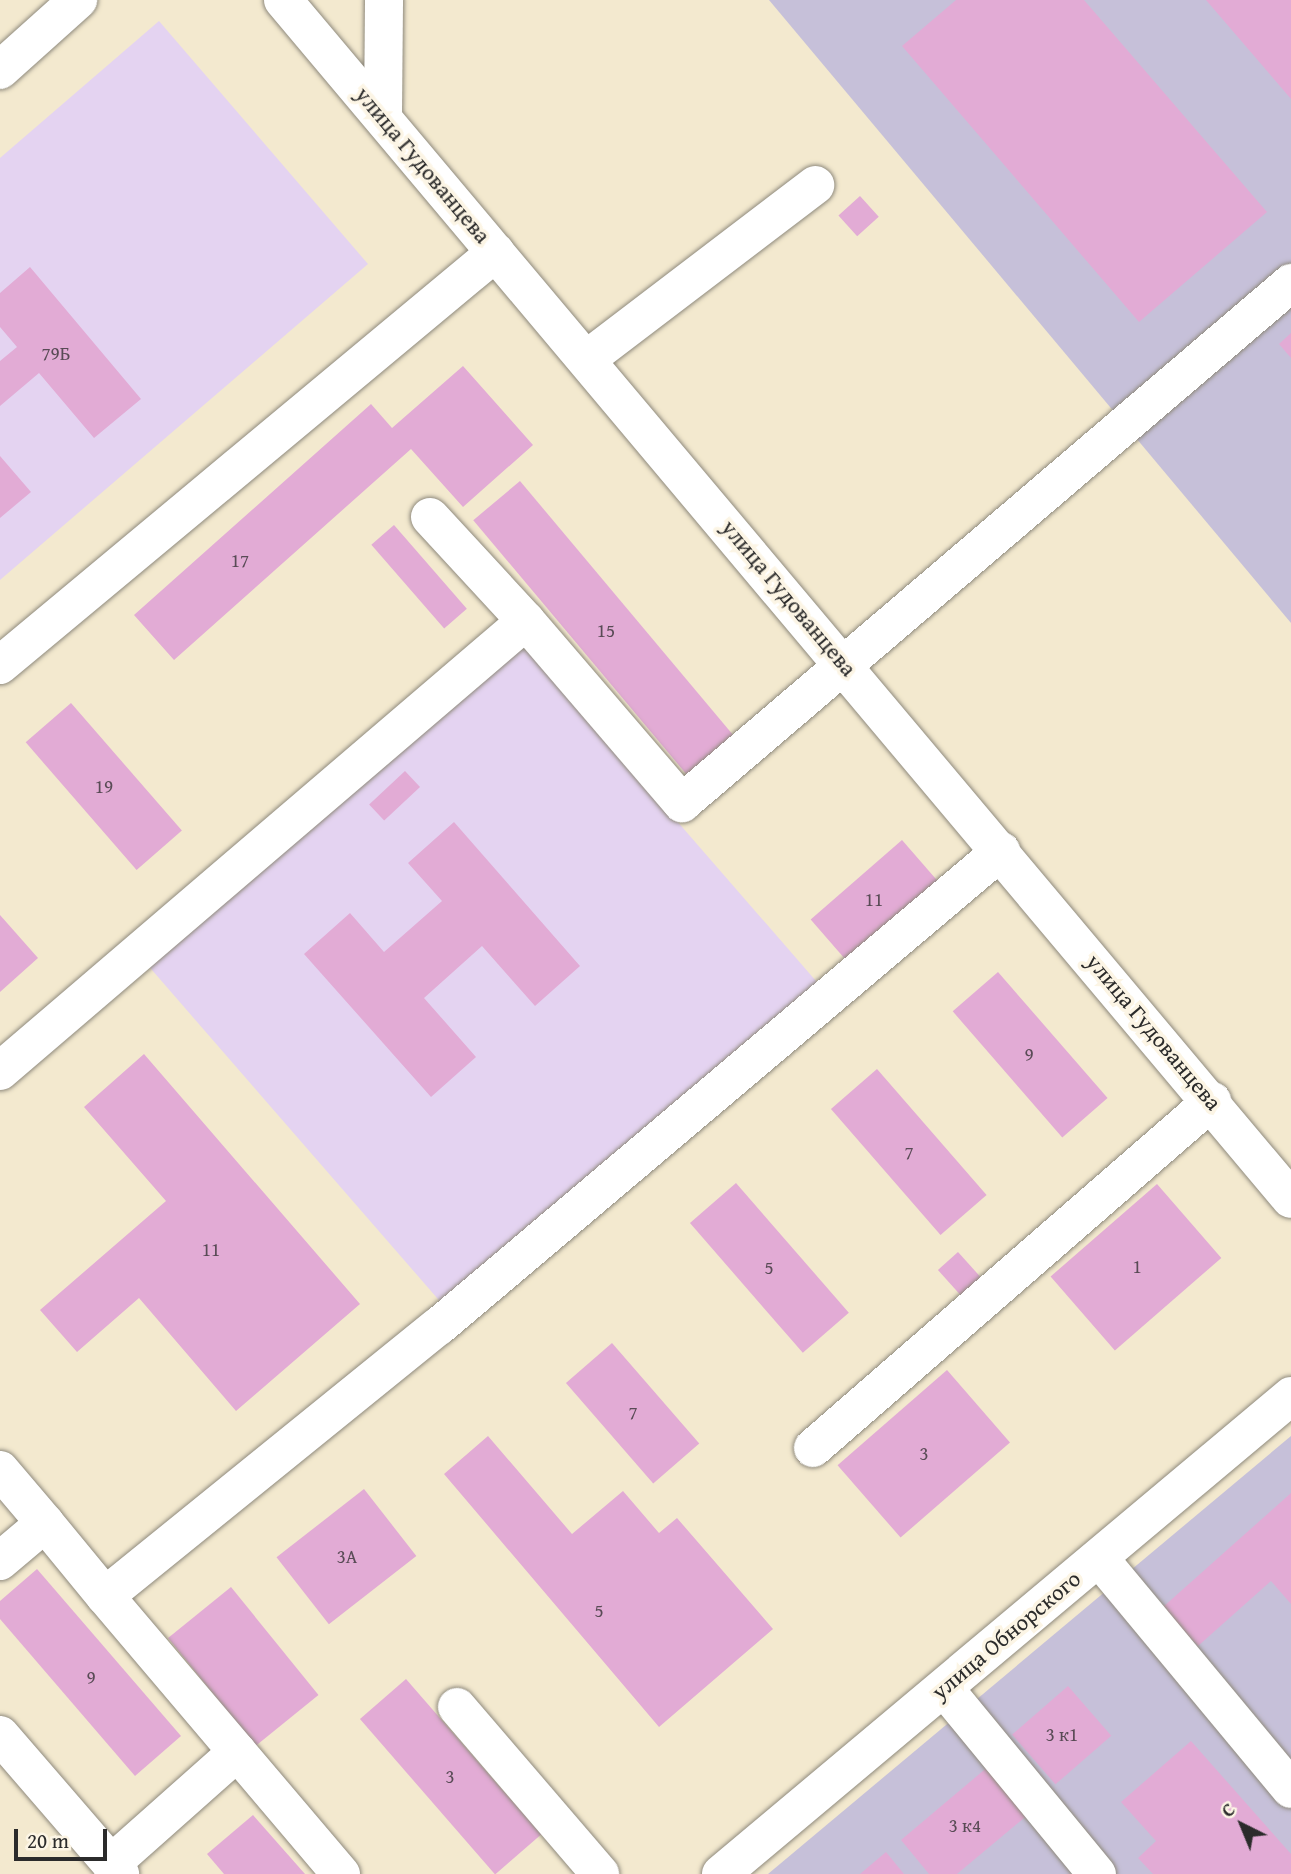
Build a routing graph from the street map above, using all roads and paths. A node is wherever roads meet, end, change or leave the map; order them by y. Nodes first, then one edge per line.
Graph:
1 (78, 0) edge
2 (283, 0) edge
3 (384, 0) edge
4 (6, 51) edge
5 (383, 117) junction
6 (815, 185) dead end
7 (496, 252) junction
8 (1291, 283) edge
9 (587, 359) junction
10 (430, 517) dead end
11 (526, 621) junction
12 (844, 664) junction
13 (0, 665) edge
14 (1002, 851) junction
15 (0, 1070) edge
16 (1212, 1101) junction
17 (1291, 1199) edge
18 (1291, 1396) edge
19 (813, 1448) dead end
20 (0, 1470) edge
21 (45, 1523) junction
22 (1099, 1558) junction
23 (0, 1561) edge
24 (105, 1596) junction
25 (944, 1688) junction
26 (457, 1707) dead end
27 (0, 1735) edge
28 (237, 1752) junction
29 (1291, 1789) edge
30 (115, 1869) edge
31 (341, 1874) edge
32 (600, 1874) edge
33 (721, 1874) edge
34 (1097, 1874) edge

1 - 4 street
2 - 5 street, улица Гудованцева
3 - 5 street
5 - 7 street, улица Гудованцева
6 - 9 street
7 - 9 street, улица Гудованцева
7 - 13 street
8 - 12 street
9 - 12 street, улица Гудованцева
10 - 11 street
11 - 12 street
11 - 15 street
12 - 14 street, улица Гудованцева
14 - 16 street, улица Гудованцева
14 - 24 street
16 - 17 street, улица Гудованцева
16 - 19 street
18 - 22 street, улица Обнорского
20 - 21 street
21 - 23 street
21 - 24 street
22 - 25 street, улица Обнорского
22 - 29 street
24 - 28 street
25 - 33 street, улица Обнорского
25 - 34 street
26 - 32 street
27 - 30 street
28 - 30 street
28 - 31 street

